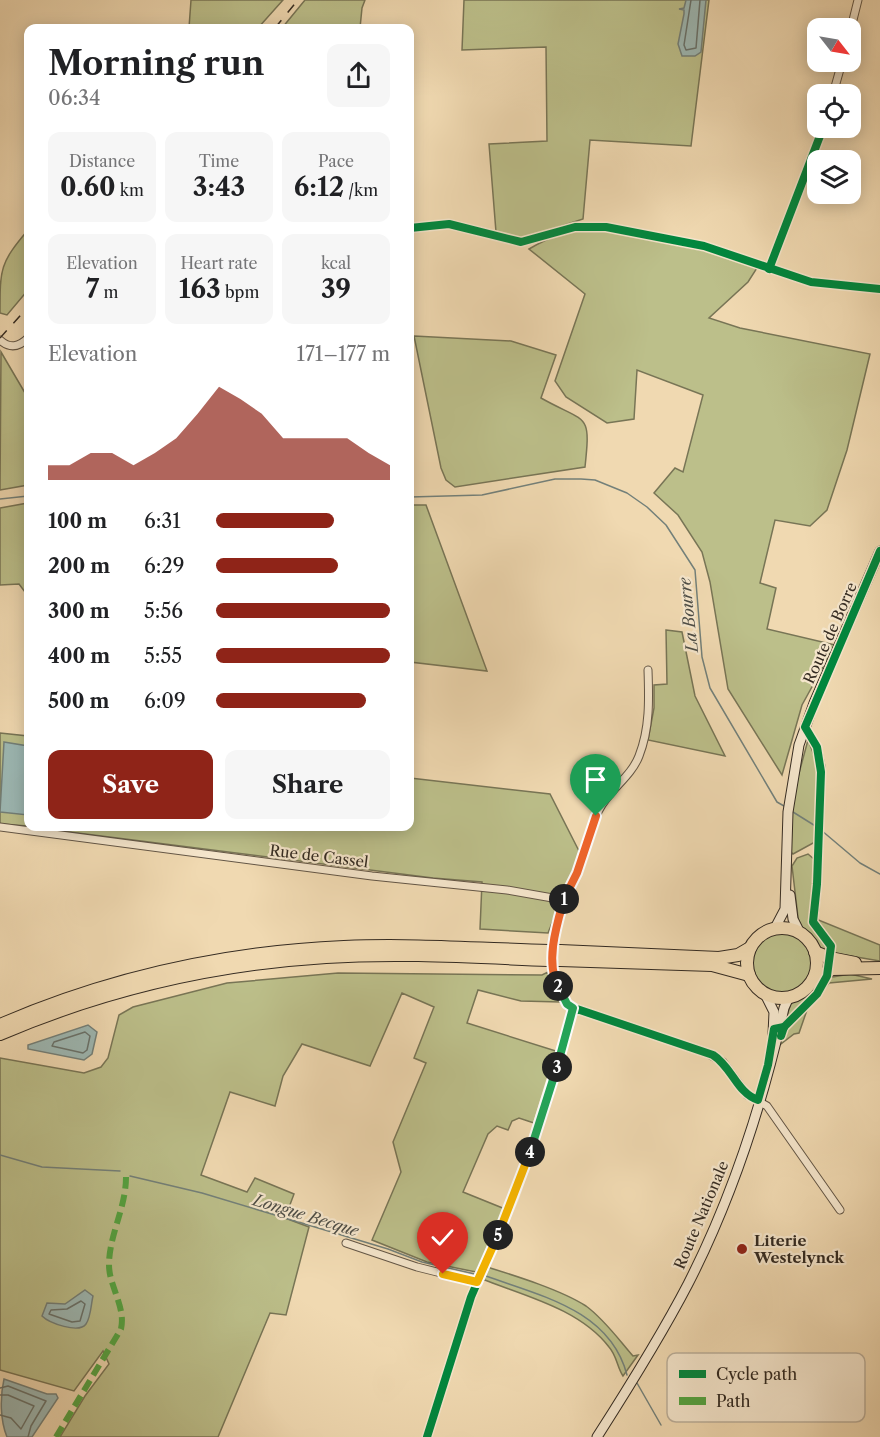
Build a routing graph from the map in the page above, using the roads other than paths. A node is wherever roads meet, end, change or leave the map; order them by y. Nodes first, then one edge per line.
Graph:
1 (858, 0) edge
2 (854, 18) edge
3 (819, 138) edge
4 (414, 228) edge
5 (769, 269) junction
6 (880, 289) edge
7 (0, 340) edge
8 (24, 341) edge
9 (880, 551) edge
10 (648, 670) dead end
11 (805, 727) junction
12 (0, 827) edge
13 (24, 830) edge
14 (30, 831) edge
15 (788, 871) junction
16 (564, 900) junction
17 (813, 918) dead end
18 (775, 928) junction
19 (800, 933) junction
20 (750, 948) junction
21 (815, 952) junction
22 (554, 956) junction
23 (880, 967) edge
24 (749, 975) junction
25 (813, 980) junction
26 (765, 994) junction
27 (789, 998) junction
28 (573, 1008) junction
29 (0, 1025) edge
30 (0, 1034) edge
31 (768, 1065) junction
32 (758, 1100) junction
33 (840, 1210) dead end
34 (346, 1243) dead end
35 (477, 1282) junction
36 (640, 1367) junction
37 (427, 1437) edge
38 (590, 1437) edge
39 (597, 1437) edge

1 - 2 street
3 - 5 street
4 - 5 street
5 - 6 street
7 - 8 street
9 - 11 street, Route de Borre
10 - 16 street
11 - 15 street, Route de Borre
11 - 17 street
12 - 13 street, Rue de Cassel
14 - 16 street, Rue de Cassel
15 - 18 street
15 - 19 street
16 - 28 street
18 - 19 highway
18 - 20 highway
19 - 21 highway
20 - 22 highway
20 - 24 highway
21 - 23 highway
21 - 25 highway
22 - 24 highway
22 - 29 highway
22 - 30 highway
23 - 25 highway
24 - 26 highway
25 - 27 highway
26 - 27 highway
26 - 31 street, Route Nationale
27 - 31 street, Route Nationale
28 - 32 street
28 - 35 street
31 - 32 street, Route Nationale
32 - 33 street
32 - 36 street, Route Nationale
34 - 35 street
35 - 37 street
36 - 38 street, Route Nationale
36 - 39 street, Route Nationale

